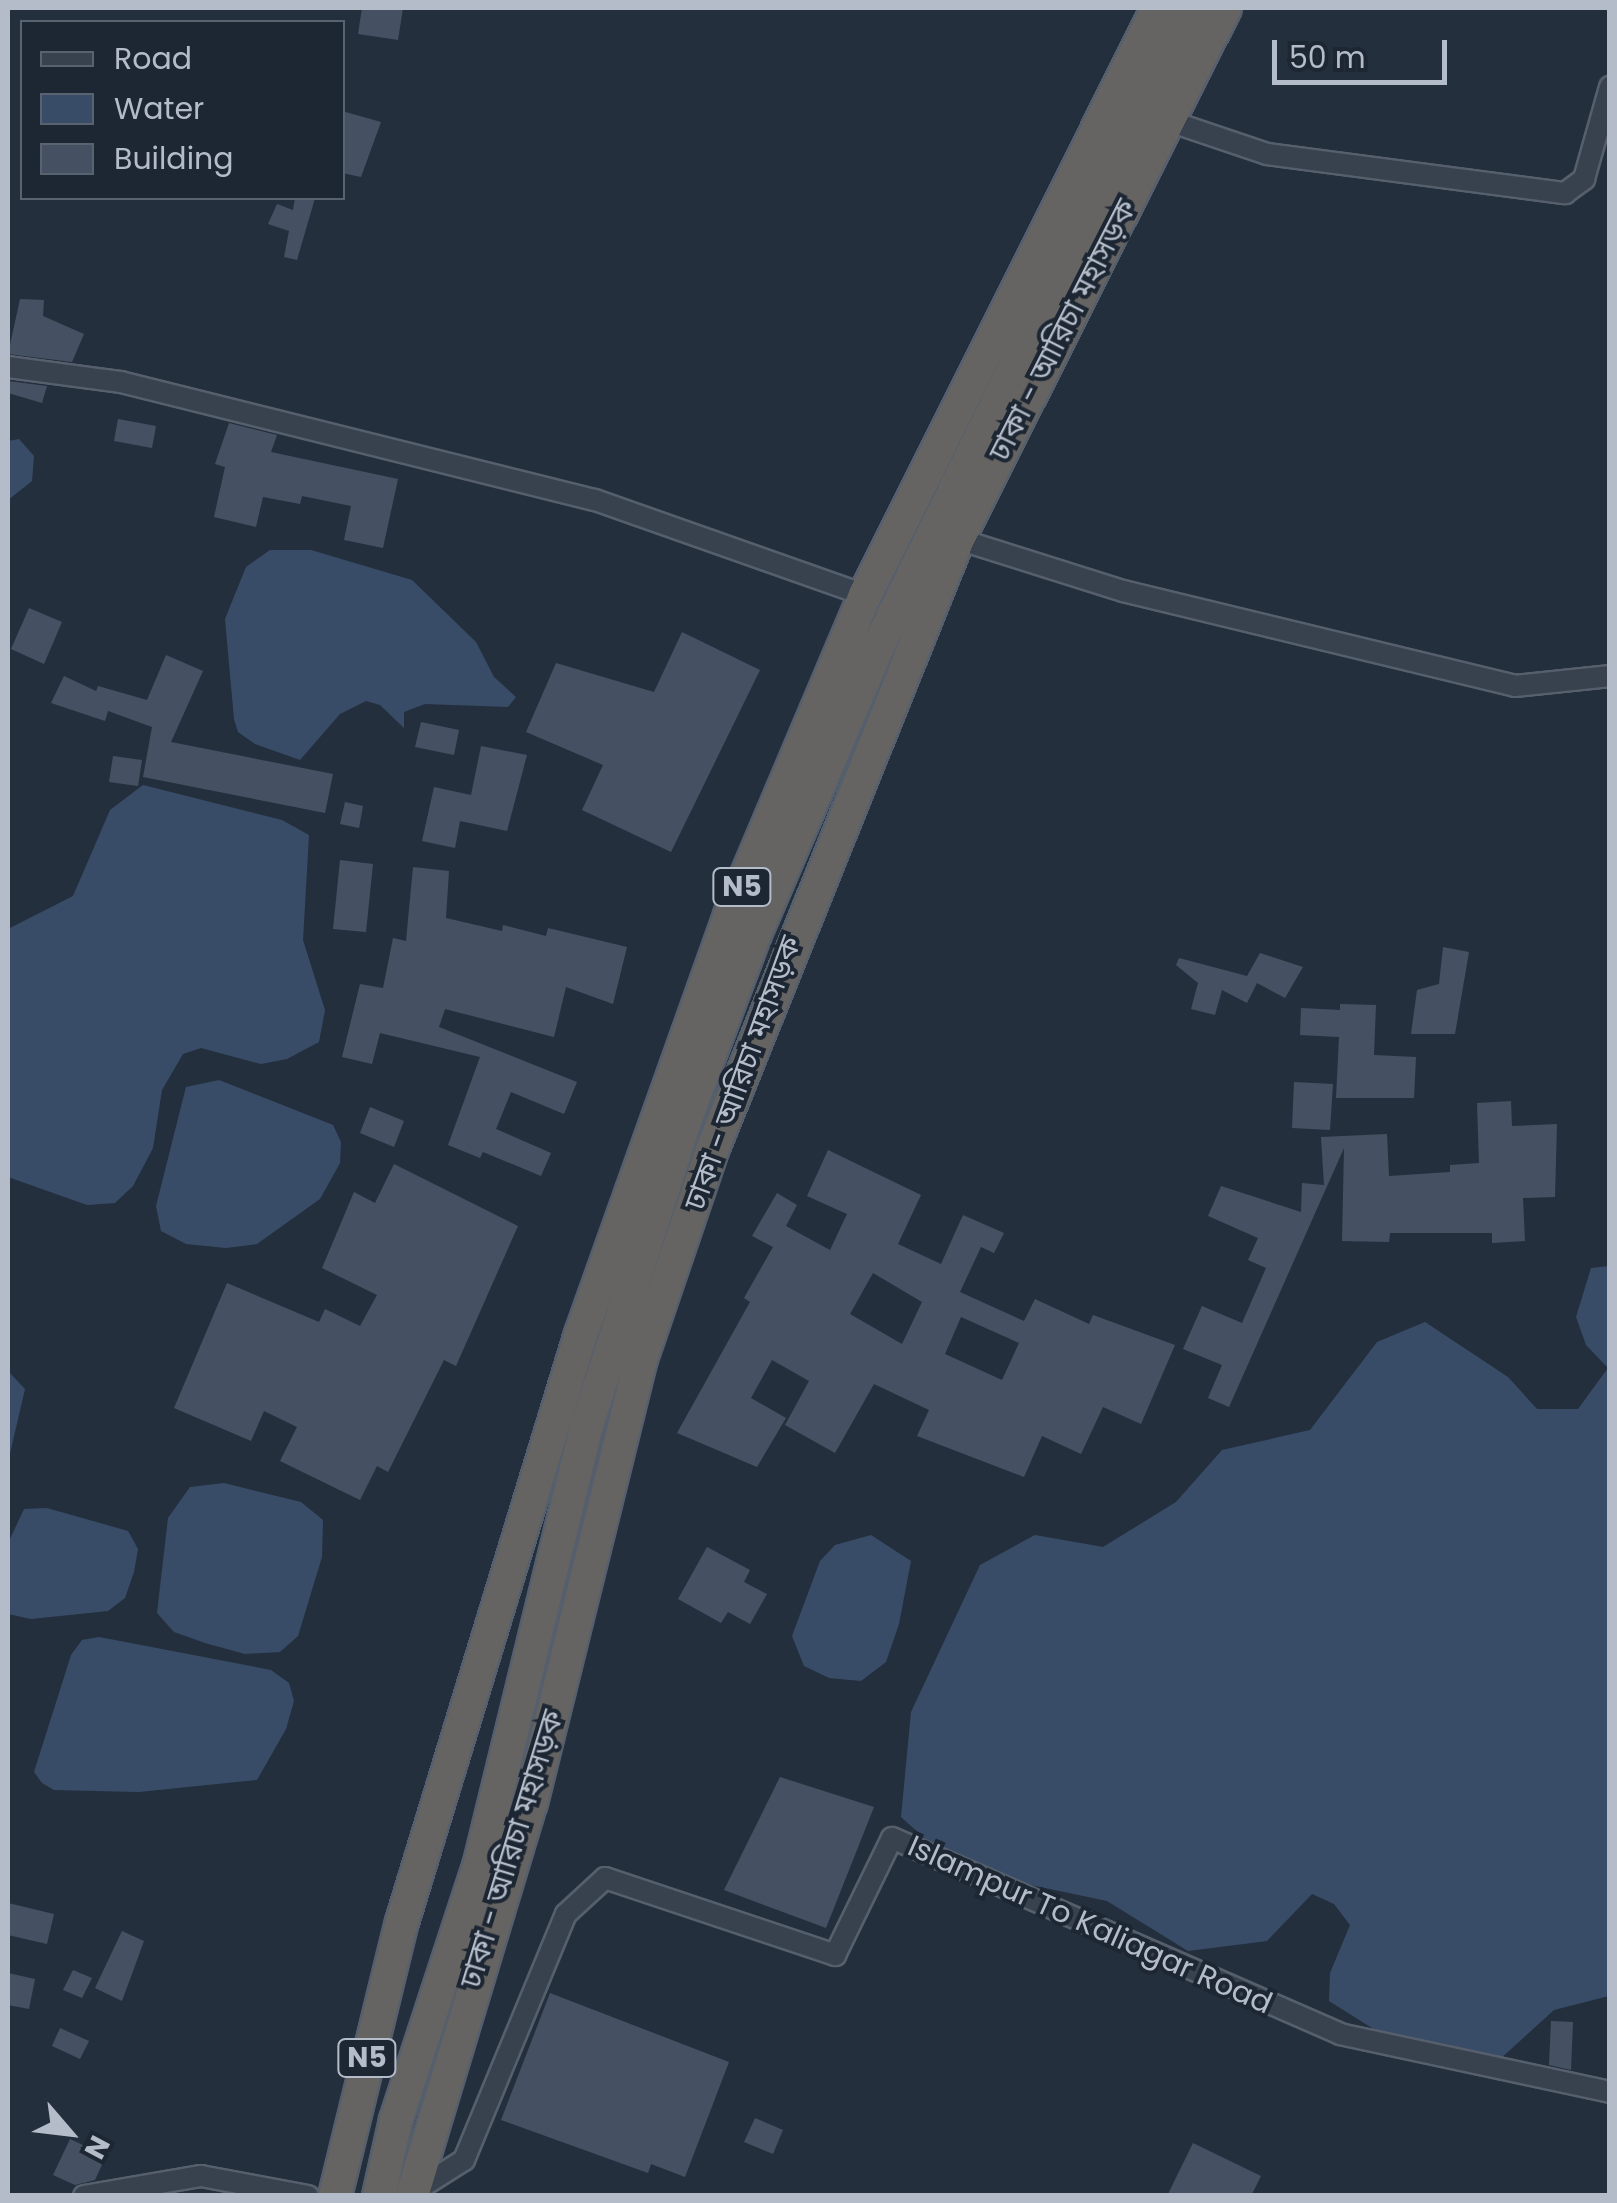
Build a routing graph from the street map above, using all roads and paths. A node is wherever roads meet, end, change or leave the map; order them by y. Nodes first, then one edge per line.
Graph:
1 (1158, 8) edge
2 (1190, 8) edge
3 (1225, 8) edge
4 (1610, 87) edge
5 (1169, 121) junction
6 (8, 367) edge
7 (958, 539) junction
8 (865, 595) junction
9 (1610, 676) edge
10 (1610, 2092) edge
11 (413, 2194) edge
12 (84, 2196) edge
13 (308, 2196) edge
14 (336, 2196) edge
15 (380, 2196) edge

1 - 8 highway, N5
2 - 15 highway, N5
3 - 5 highway, ঢাকা - আরিচা মহাসড়ক / N5
4 - 5 street
5 - 7 highway, ঢাকা - আরিচা মহাসড়ক / N5
6 - 8 street
7 - 9 street
7 - 11 highway, ঢাকা - আরিচা মহাসড়ক / N5
8 - 14 highway, N5
10 - 11 street, Islampur To Kaliagar Road
12 - 13 street

